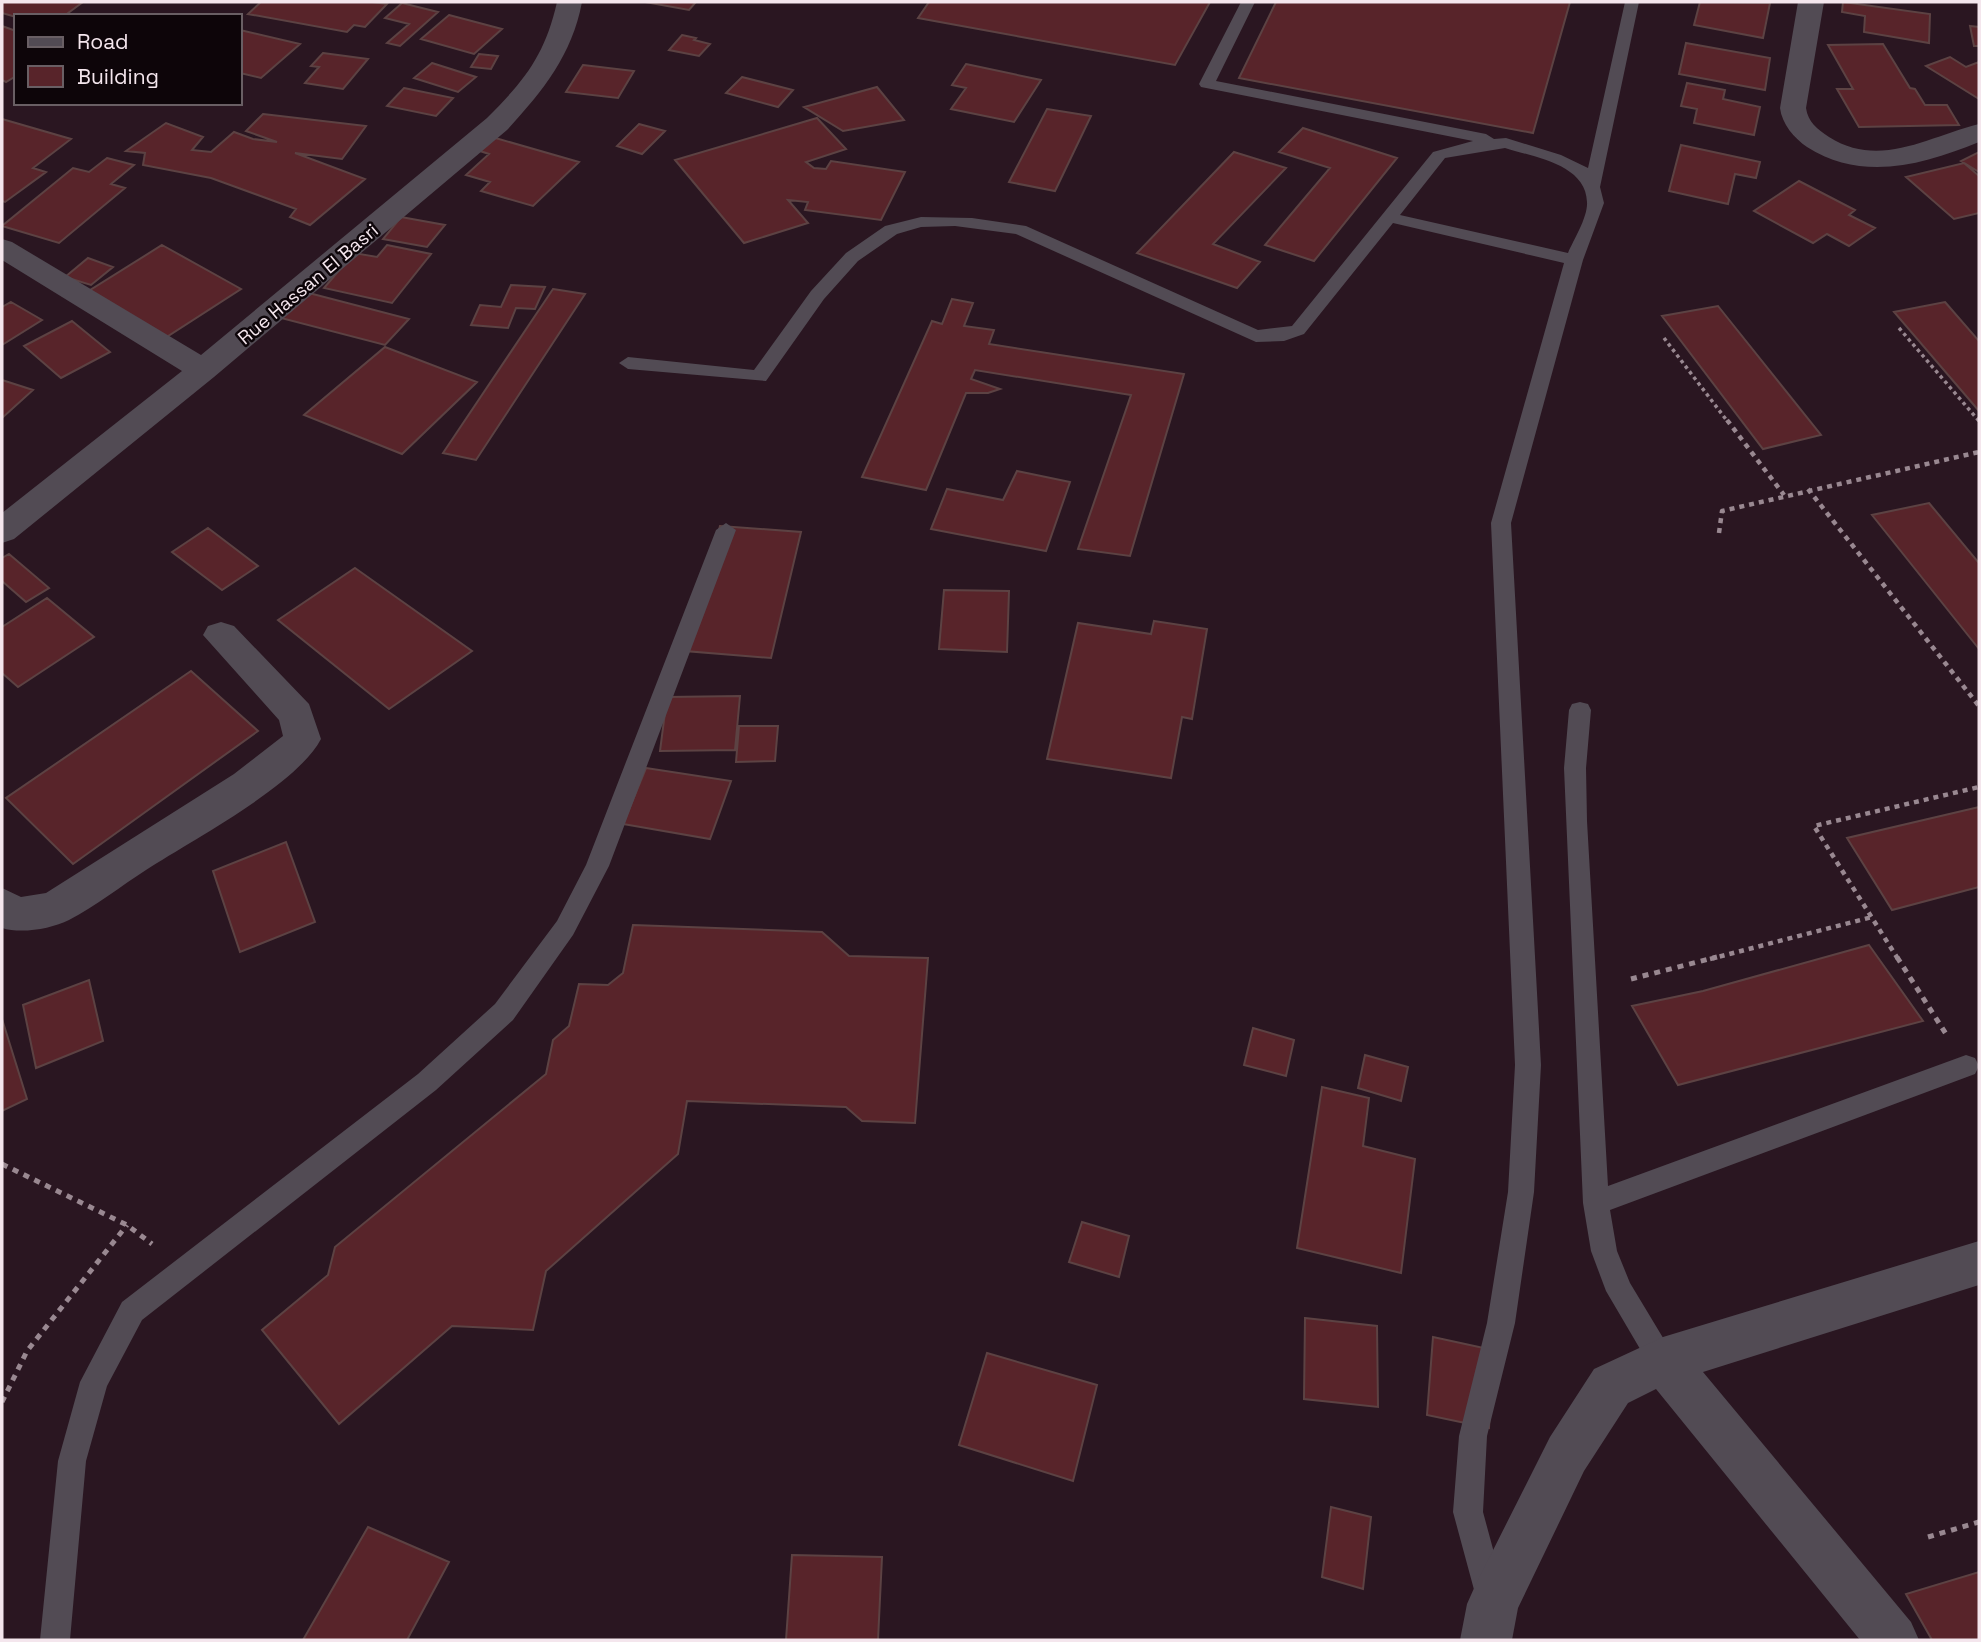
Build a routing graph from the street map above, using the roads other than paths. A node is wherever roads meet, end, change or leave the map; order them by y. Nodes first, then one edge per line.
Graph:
1 (569, 2) edge
2 (1248, 2) edge
3 (1632, 2) edge
4 (1811, 2) edge
5 (1979, 132) edge
6 (1506, 143) junction
7 (1592, 187) junction
8 (1388, 217) junction
9 (2, 248) edge
10 (1574, 260) junction
11 (628, 363) dead end
12 (203, 370) junction
13 (726, 530) dead end
14 (2, 531) edge
15 (221, 635) dead end
16 (1580, 710) dead end
17 (2, 905) edge
18 (1966, 1066) road end
19 (1596, 1203) junction
20 (1979, 1263) edge
21 (1663, 1362) junction
22 (1489, 1622) edge
23 (55, 1640) edge
24 (1893, 1640) edge

1 - 12 street, Rue Hassan El Basri
2 - 6 lane
3 - 7 lane
4 - 5 street
6 - 7 lane
6 - 8 lane
7 - 10 lane
8 - 10 lane
8 - 11 lane
9 - 12 street
10 - 22 lane
12 - 14 street, Rue Hassan El Basri
13 - 23 lane
15 - 17 street
16 - 19 lane
18 - 19 lane
19 - 21 lane
20 - 21 street
21 - 22 street
21 - 24 street

